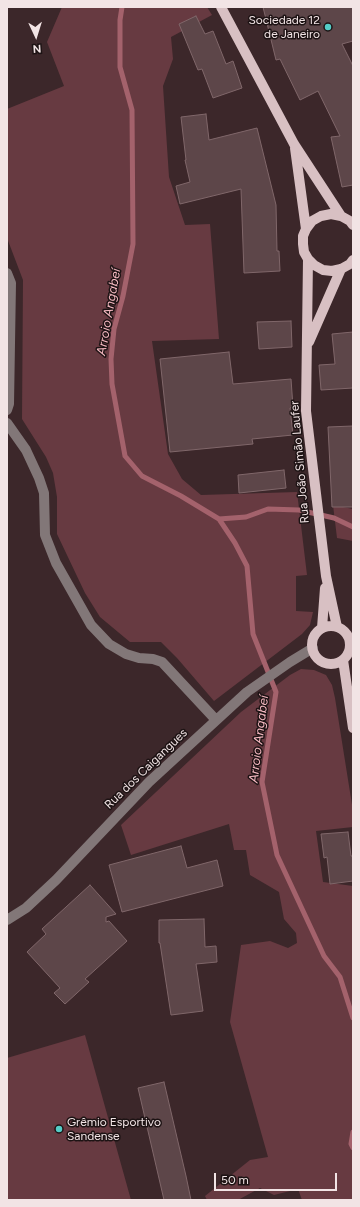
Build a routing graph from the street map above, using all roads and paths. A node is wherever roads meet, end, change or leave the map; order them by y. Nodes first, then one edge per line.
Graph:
1 (221, 7) edge
2 (294, 144) junction
3 (340, 216) junction
4 (352, 223) edge
5 (306, 229) junction
6 (308, 259) junction
7 (353, 260) edge
8 (341, 269) junction
9 (7, 273) edge
10 (307, 346) junction
11 (7, 410) edge
12 (7, 423) edge
13 (326, 576) junction
14 (337, 627) junction
15 (322, 628) junction
16 (312, 648) junction
17 (343, 660) junction
18 (216, 720) junction
19 (353, 728) edge
20 (7, 920) edge

1 - 2 main road
2 - 3 main road
2 - 5 main road, Rua João Simão Laufer
3 - 4 main road
3 - 5 main road
5 - 6 main road, Rua João Simão Laufer
6 - 8 main road
6 - 10 main road, Rua João Simão Laufer
7 - 8 main road
8 - 10 main road, Rua João Simão Laufer
9 - 11 street
10 - 13 main road, Rua João Simão Laufer
12 - 18 street
13 - 14 main road, Rua João Simão Laufer
13 - 15 main road, Rua João Simão Laufer
14 - 15 main road
14 - 17 main road
15 - 16 main road
16 - 17 main road
16 - 18 street, Rua dos Caigangues
17 - 19 main road
18 - 20 street, Rua dos Caigangues

